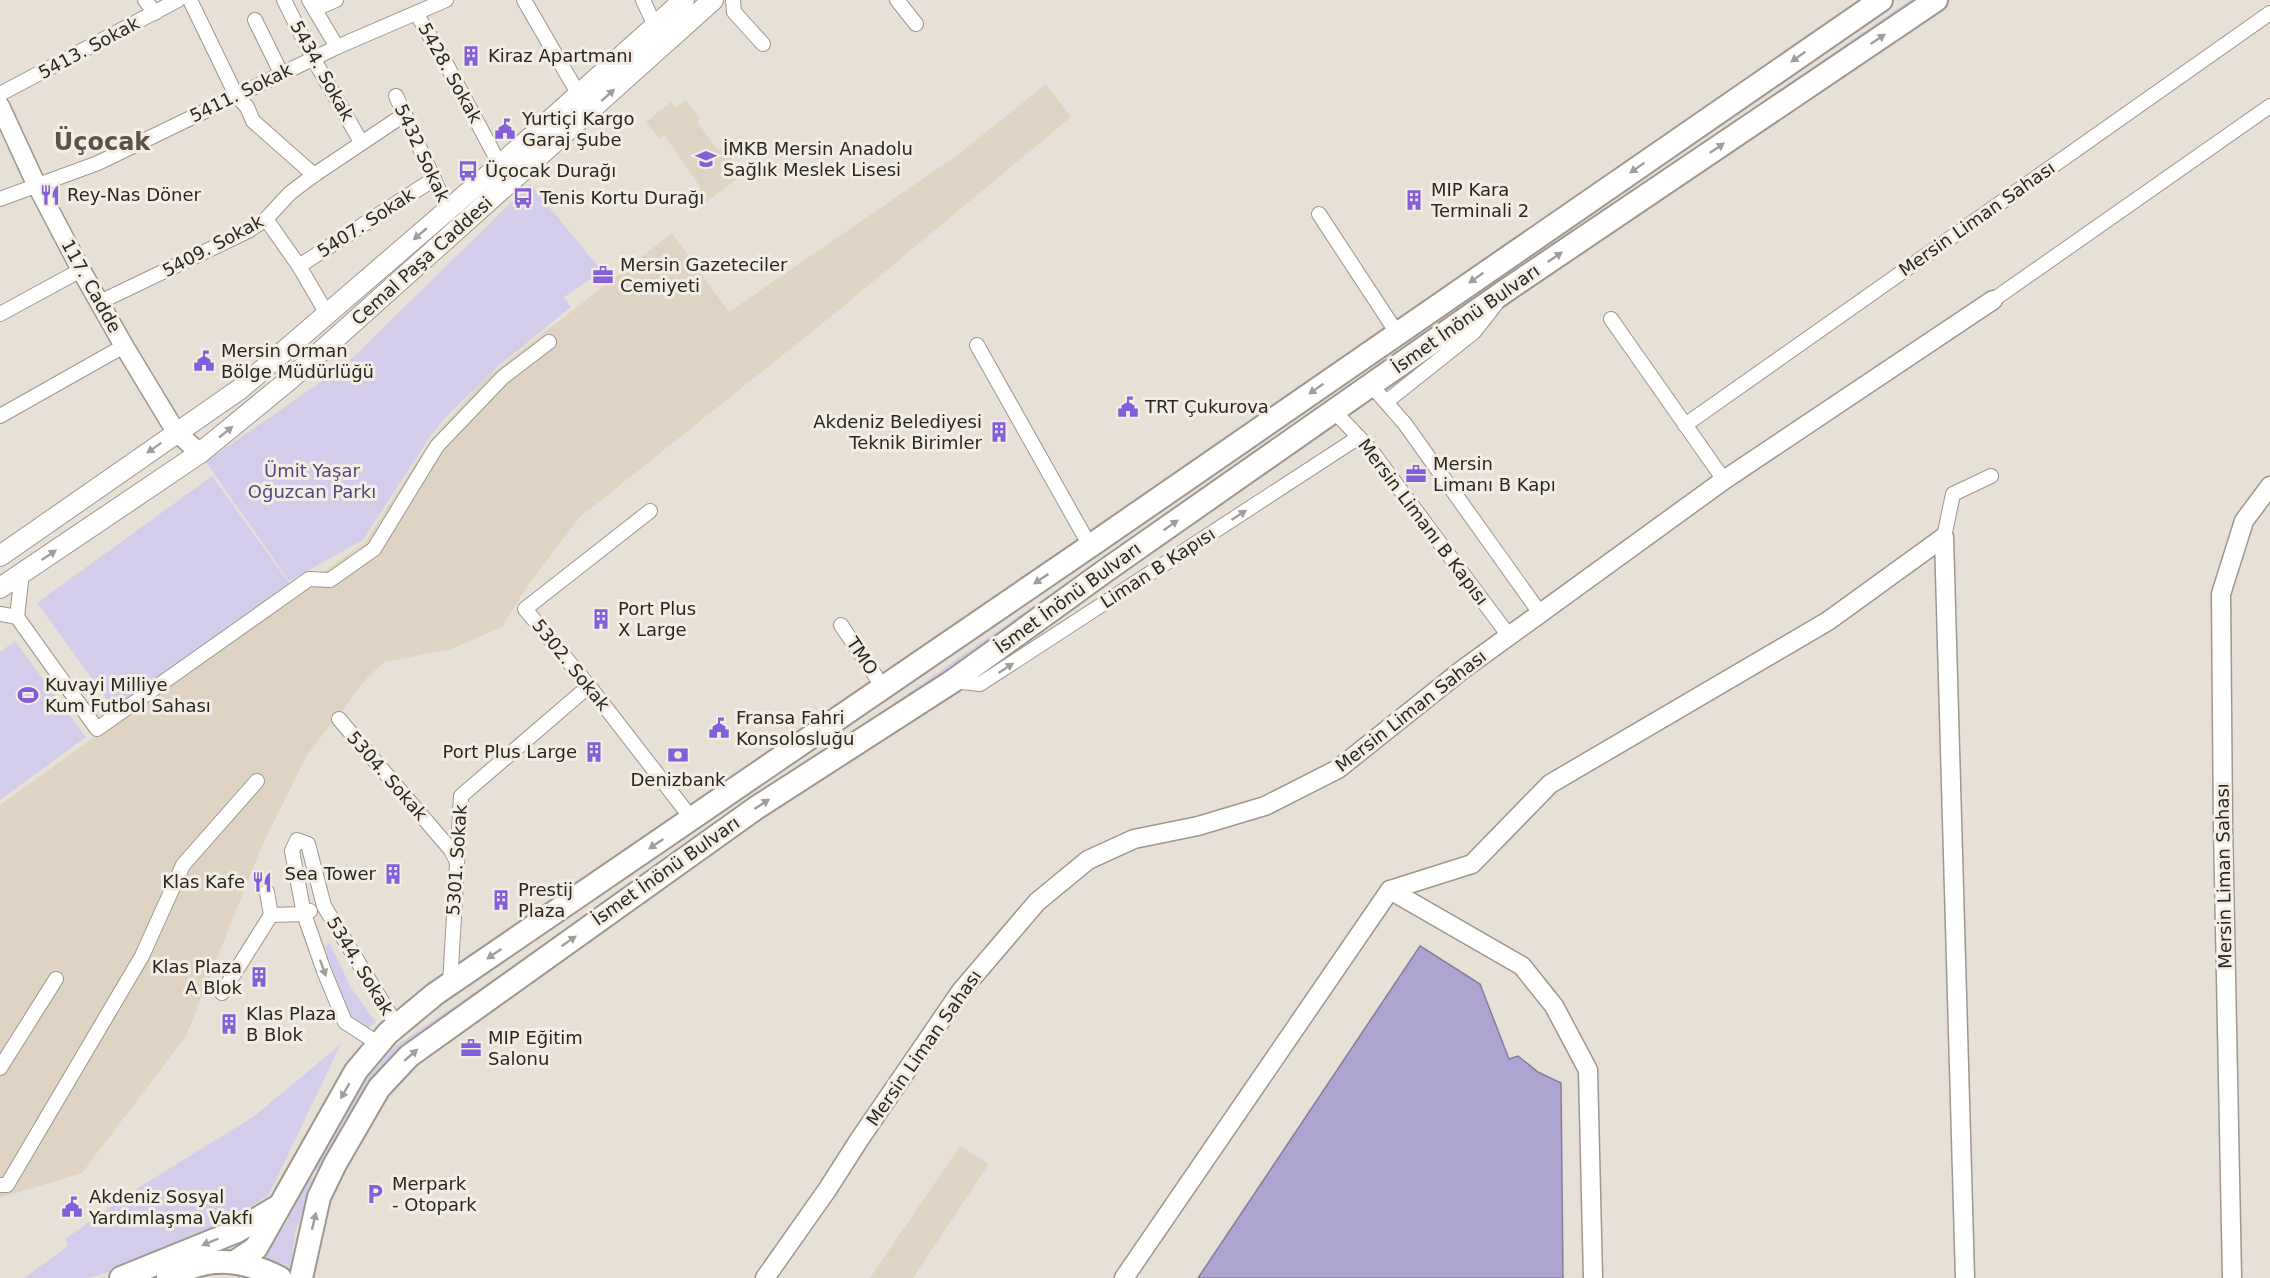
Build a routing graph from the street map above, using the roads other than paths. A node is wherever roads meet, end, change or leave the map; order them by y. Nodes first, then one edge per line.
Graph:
1 (145, 0) edge
2 (178, 0) edge
3 (284, 0) edge
4 (336, 0) edge
5 (446, 0) edge
6 (524, 0) edge
7 (643, 0) edge
8 (684, 0) edge
9 (713, 0) edge
10 (733, 0) edge
11 (897, 0) edge
12 (1880, 0) edge
13 (1936, 0) edge
14 (195, 1) edge
15 (312, 5) edge
16 (422, 7) edge
17 (1856, 8) edge
18 (155, 13) junction
19 (2270, 13) edge
20 (255, 20) dead end
21 (916, 24) dead end
22 (655, 26) junction
23 (764, 44) dead end
24 (337, 47) junction
25 (313, 58) junction
26 (281, 73) junction
27 (0, 94) edge
28 (579, 94) junction
29 (236, 95) junction
30 (396, 96) dead end
31 (0, 106) edge
32 (2270, 106) edge
33 (405, 114) junction
34 (362, 142) junction
35 (500, 165) junction
36 (314, 175) junction
37 (434, 179) junction
38 (36, 184) junction
39 (0, 199) edge
40 (448, 210) junction
41 (1318, 214) dead end
42 (266, 219) junction
43 (299, 266) junction
44 (81, 270) junction
45 (1508, 290) junction
46 (1993, 300) joint
47 (100, 302) junction
48 (0, 314) edge
49 (327, 314) junction
50 (1611, 319) dead end
51 (1397, 333) junction
52 (549, 342) dead end
53 (977, 345) dead end
54 (124, 346) junction
55 (1371, 385) junction
56 (1386, 402) junction
57 (1333, 410) junction
58 (0, 416) edge
59 (1685, 425) junction
60 (176, 432) junction
61 (1359, 437) junction
62 (200, 453) junction
63 (1991, 476) dead end
64 (1724, 480) junction
65 (2270, 486) edge
66 (650, 511) dead end
67 (1944, 537) junction
68 (1090, 546) junction
69 (0, 556) edge
70 (0, 562) edge
71 (11, 581) edge
72 (1540, 613) junction
73 (0, 614) edge
74 (17, 617) junction
75 (841, 625) dead end
76 (1509, 636) junction
77 (952, 681) junction
78 (589, 686) junction
79 (883, 687) junction
80 (339, 719) dead end
81 (257, 781) dead end
82 (692, 819) junction
83 (457, 862) junction
84 (1390, 890) junction
85 (267, 892) dead end
86 (324, 906) junction
87 (304, 914) junction
88 (271, 915) junction
89 (56, 979) dead end
90 (450, 984) junction
91 (222, 993) dead end
92 (397, 1026) junction
93 (379, 1044) junction
94 (0, 1068) edge
95 (0, 1185) edge
96 (280, 1206) junction
97 (235, 1262) junction
98 (121, 1278) edge
99 (168, 1278) edge
100 (280, 1278) edge
101 (301, 1278) edge
102 (765, 1278) edge
103 (1124, 1278) edge
104 (1593, 1278) edge
105 (1965, 1278) edge
106 (2232, 1278) edge

1 - 18 street
2 - 18 street, 5413. Sokak
3 - 25 street, 5434. Sokak
4 - 15 street
5 - 16 street, 5411. Sokak
6 - 28 street
7 - 22 street
8 - 22 main road, Cemal Paşa Caddesi
62 -> 9 main road, Cemal Paşa Caddesi
10 - 23 street
11 - 21 street
12 - 17 main road, İsmet İnönü Bulvarı
45 -> 13 main road, İsmet İnönü Bulvarı
14 - 29 street
15 - 24 street
16 - 24 street, 5411. Sokak
16 - 35 street, 5428. Sokak
17 -> 51 main road, İsmet İnönü Bulvarı
18 - 27 street, 5413. Sokak
19 - 59 street, Mersin Liman Sahası
20 - 26 street
22 - 28 main road, Cemal Paşa Caddesi
24 - 25 street, 5411. Sokak
25 - 26 street, 5411. Sokak
25 - 34 street, 5434. Sokak
26 - 29 street, 5411. Sokak
28 - 35 main road, Cemal Paşa Caddesi
29 - 36 street
29 - 38 street, 5411. Sokak
30 - 33 street, 5432 Sokak
31 - 38 street, 117. Cadde
32 - 46 street, Mersin Liman Sahası
33 - 34 street, 5409. Sokak
33 - 37 street, 5432 Sokak
34 - 36 street, 5409. Sokak
35 - 40 main road, Cemal Paşa Caddesi
36 - 42 street, 5409. Sokak
37 - 40 street, 5432 Sokak
37 - 43 street, 5407. Sokak
38 - 39 street, 5411. Sokak
38 - 44 street, 117. Cadde
40 -> 49 main road, Cemal Paşa Caddesi
41 - 51 street
42 - 43 street
42 - 47 street, 5409. Sokak
43 - 49 street
44 - 47 street, 117. Cadde
44 - 48 street
45 - 55 main road, İsmet İnönü Bulvarı
45 - 56 street
46 - 64 street, Mersin Liman Sahası
47 - 54 street, 117. Cadde
49 - 60 main road, Cemal Paşa Caddesi
50 - 59 street
51 -> 68 main road, İsmet İnönü Bulvarı
52 - 74 street
53 - 68 street
54 - 58 street
54 - 60 street, 117. Cadde
55 - 56 street
55 - 57 main road, İsmet İnönü Bulvarı
56 - 72 street
57 - 61 street, Mersin Limanı B Kapısı
77 -> 57 main road, İsmet İnönü Bulvarı
59 - 64 street
60 - 62 street, 117. Cadde
60 -> 69 main road, Cemal Paşa Caddesi
61 - 76 street, Mersin Limanı B Kapısı
77 -> 61 street, Liman B Kapısı
71 -> 62 main road, Cemal Paşa Caddesi
63 - 67 street
64 - 72 street, Mersin Liman Sahası
65 - 106 street, Mersin Liman Sahası
66 - 78 street, 5302. Sokak
67 - 84 street
67 - 105 street
68 -> 79 main road, İsmet İnönü Bulvarı
70 - 71 street
71 - 74 street
72 - 76 street, Mersin Liman Sahası
73 - 74 street
75 - 79 street, TMO
76 - 102 street, Mersin Liman Sahası
101 -> 77 main road, İsmet İnönü Bulvarı
78 - 82 street, 5302. Sokak
78 - 83 street, 5301. Sokak
79 - 82 main road, İsmet İnönü Bulvarı
80 - 83 street, 5304. Sokak
81 - 95 street
82 -> 90 main road, İsmet İnönü Bulvarı
83 - 90 street, 5301. Sokak
84 - 103 street
84 - 104 street
85 - 88 street
86 - 87 street, 5344. Sokak
86 - 87 street, 5344. Sokak
86 - 92 street, 5344. Sokak
87 - 88 street
87 -> 93 street, 5344. Sokak
88 - 91 street
89 - 94 street
90 - 92 main road, İsmet İnönü Bulvarı
92 - 93 main road, İsmet İnönü Bulvarı
93 -> 96 main road, İsmet İnönü Bulvarı
96 - 97 main road, İsmet İnönü Bulvarı
96 -> 98 main road
97 - 99 main road
97 - 100 main road

